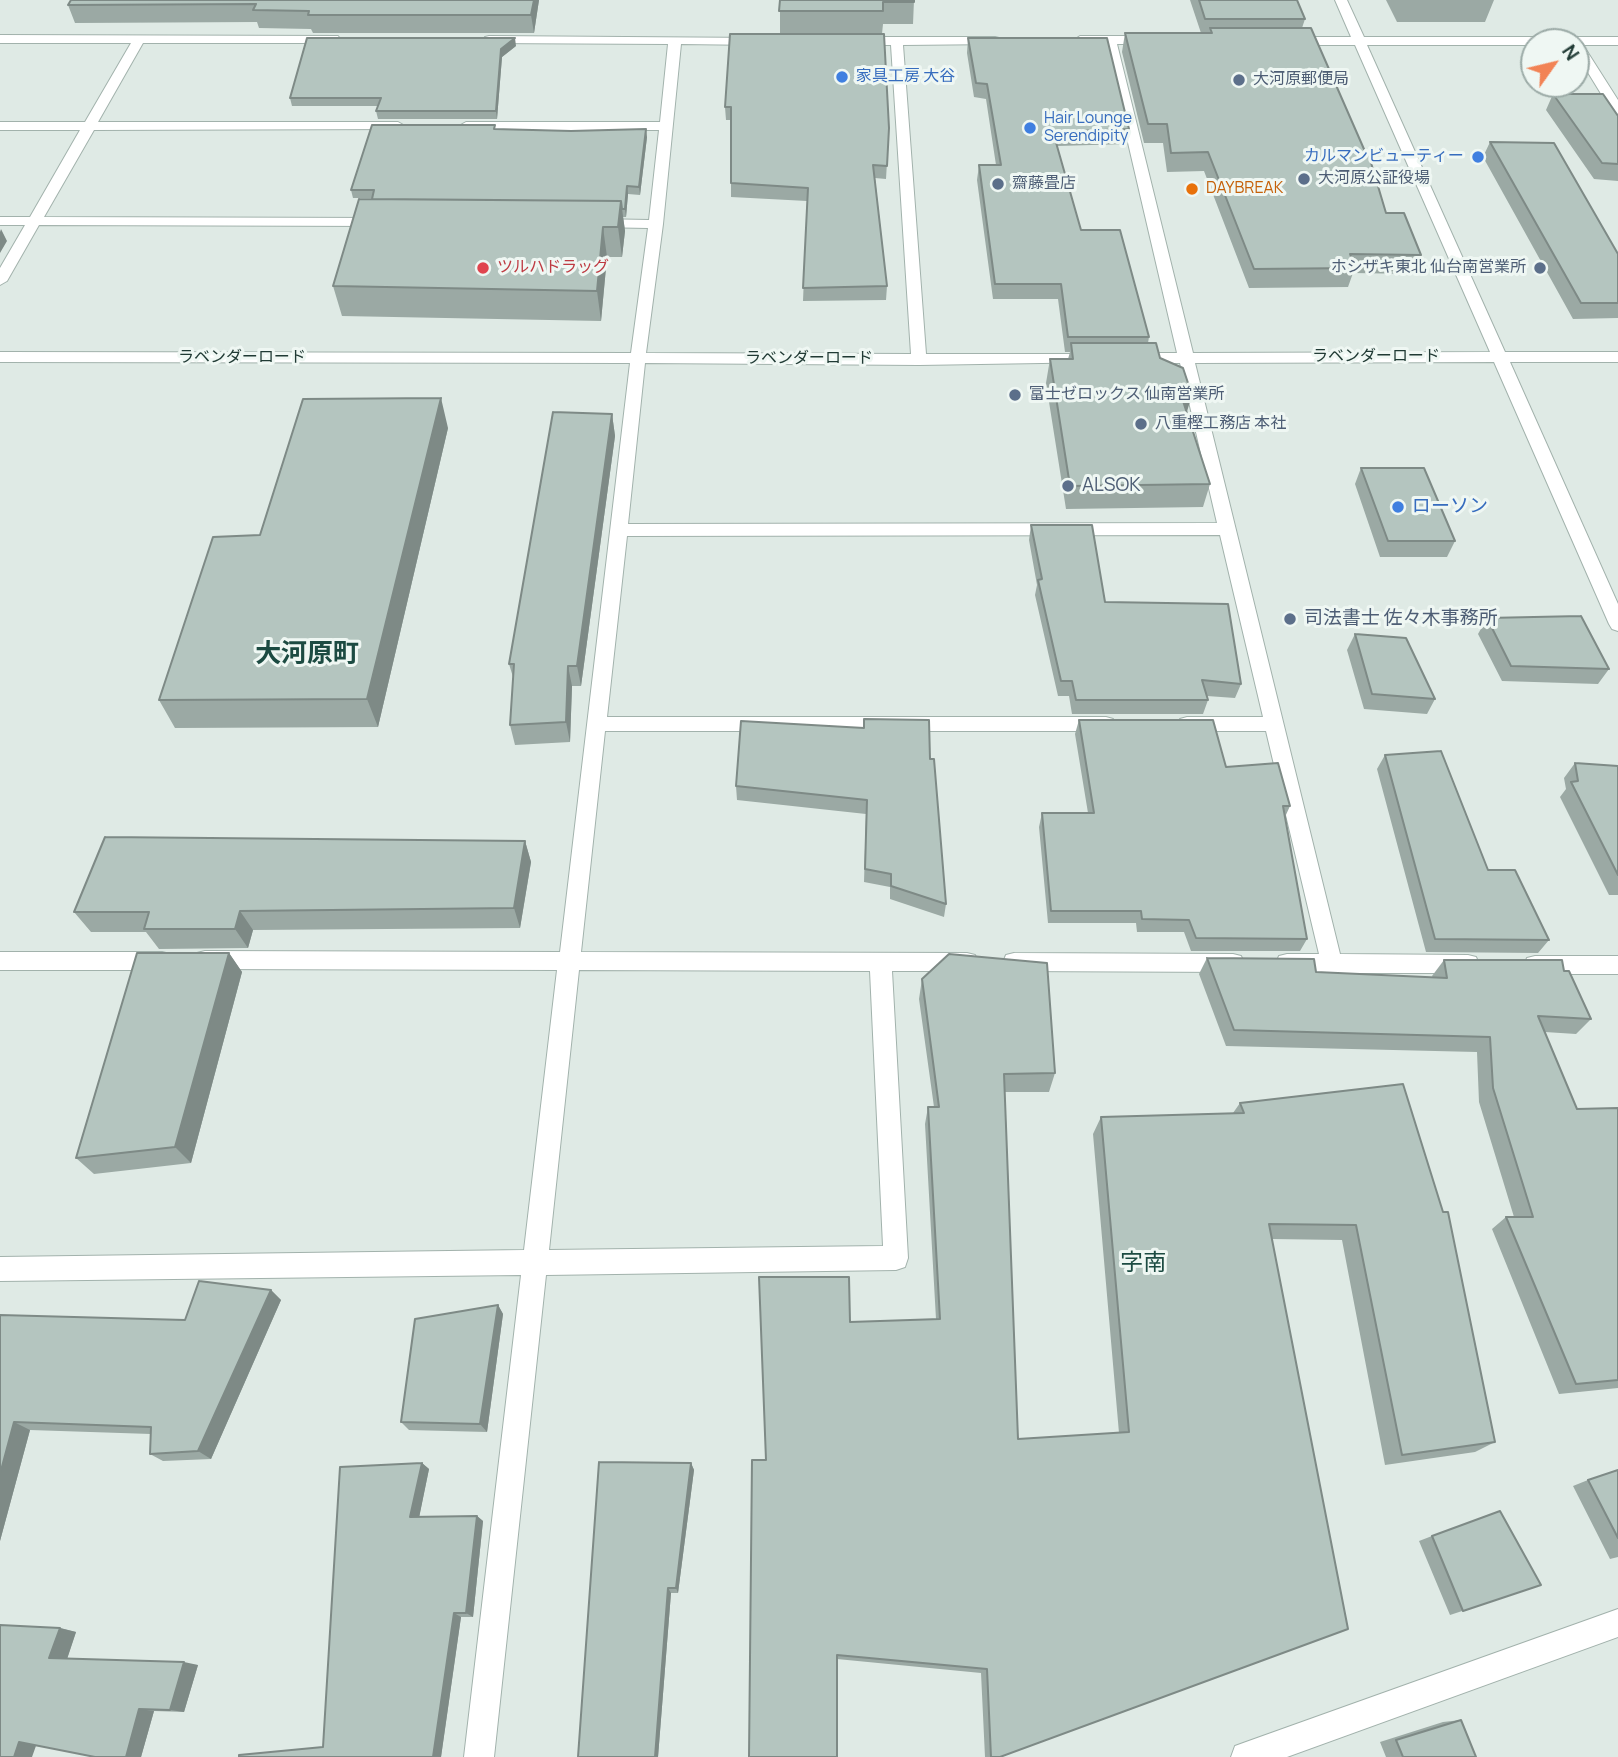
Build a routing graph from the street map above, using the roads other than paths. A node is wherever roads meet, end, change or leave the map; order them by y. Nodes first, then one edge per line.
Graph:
1 (1341, 0) edge
2 (140, 38) junction
3 (0, 39) edge
4 (346, 39) edge
5 (469, 40) edge
6 (1070, 40) edge
7 (1110, 40) junction
8 (1164, 40) edge
9 (1271, 40) edge
10 (1357, 40) junction
11 (675, 41) junction
12 (772, 41) edge
13 (842, 41) edge
14 (897, 41) junction
15 (1004, 41) edge
16 (1520, 41) edge
17 (1618, 41) edge
18 (1590, 42) edge
19 (1590, 66) edge
20 (1618, 110) edge
21 (0, 126) edge
22 (88, 126) junction
23 (418, 126) edge
24 (446, 126) edge
25 (667, 126) junction
26 (36, 220) junction
27 (0, 221) edge
28 (394, 222) edge
29 (574, 223) edge
30 (656, 224) junction
31 (0, 281) edge
32 (1500, 356) junction
33 (0, 357) edge
34 (1618, 357) edge
35 (638, 358) junction
36 (1186, 358) junction
37 (919, 359) junction
38 (1228, 529) junction
39 (619, 530) junction
40 (1618, 624) edge
41 (597, 724) junction
42 (1122, 724) edge
43 (1164, 724) edge
44 (1275, 724) junction
45 (570, 959) junction
46 (0, 961) edge
47 (880, 961) junction
48 (1332, 964) junction
49 (1618, 965) edge
50 (536, 1262) junction
51 (0, 1269) edge
52 (1618, 1623) edge
53 (479, 1757) edge
54 (1246, 1757) edge

1 - 10 street
2 - 3 street
2 - 4 street
2 - 22 street
5 - 11 street
6 - 7 street
7 - 8 street
7 - 36 street
9 - 10 street
10 - 16 street
10 - 32 street
11 - 12 street
11 - 25 street
13 - 14 street
14 - 15 street
14 - 37 street
17 - 18 street
19 - 20 street
21 - 22 street
22 - 23 street
22 - 26 street
24 - 25 street
25 - 30 street
26 - 27 street
26 - 28 street
26 - 31 street
29 - 30 street
30 - 35 street
32 - 34 street, ラベンダーロード
32 - 36 street, ラベンダーロード
32 - 40 street
33 - 35 street, ラベンダーロード
35 - 37 street, ラベンダーロード
35 - 39 street
36 - 37 street, ラベンダーロード
36 - 38 street
38 - 39 street
38 - 44 street
39 - 41 street
41 - 42 street
41 - 45 street
43 - 44 street
44 - 48 street
45 - 46 street
45 - 47 street
45 - 50 street
47 - 48 street
47 - 50 street
48 - 49 street
50 - 51 street
50 - 53 street
52 - 54 street

